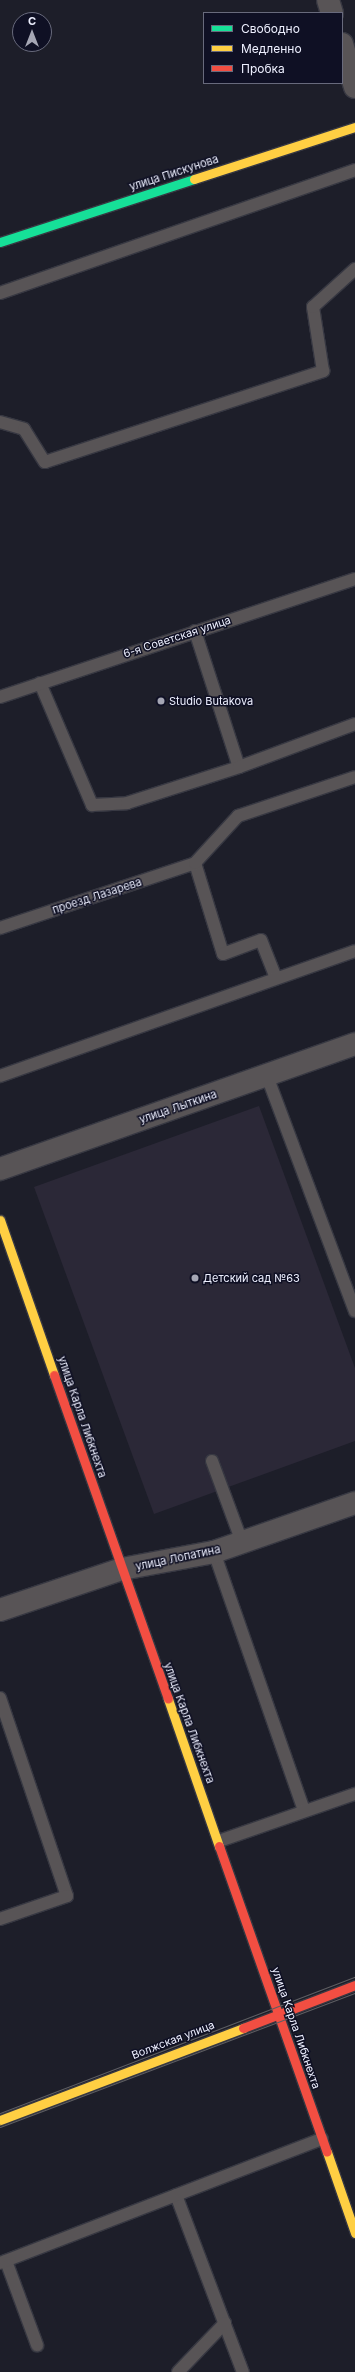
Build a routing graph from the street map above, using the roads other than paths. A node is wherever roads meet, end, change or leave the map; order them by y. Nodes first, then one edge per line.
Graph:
1 (328, 0) edge
2 (332, 12) edge
3 (343, 47) edge
4 (355, 87) edge
5 (355, 127) edge
6 (355, 170) edge
7 (0, 242) edge
8 (355, 269) edge
9 (0, 294) edge
10 (0, 422) edge
11 (355, 579) edge
12 (195, 630) junction
13 (40, 683) junction
14 (0, 697) edge
15 (355, 724) edge
16 (239, 767) junction
17 (355, 777) edge
18 (194, 863) junction
19 (0, 928) edge
20 (355, 951) edge
21 (276, 978) junction
22 (355, 1044) edge
23 (0, 1076) edge
24 (268, 1076) junction
25 (0, 1169) edge
26 (0, 1220) edge
27 (355, 1311) edge
28 (212, 1461) dead end
29 (355, 1503) edge
30 (242, 1542) junction
31 (214, 1552) junction
32 (122, 1569) junction
33 (0, 1610) edge
34 (0, 1698) edge
35 (355, 1794) edge
36 (304, 1812) junction
37 (219, 1841) junction
38 (0, 1919) edge
39 (355, 1985) edge
40 (278, 2012) junction
41 (0, 2120) edge
42 (322, 2139) junction
43 (176, 2195) junction
44 (355, 2233) edge
45 (3, 2262) edge
46 (225, 2323) junction
47 (38, 2345) dead end
48 (189, 2360) junction
49 (178, 2372) edge
50 (184, 2372) edge
51 (243, 2372) edge

1 - 2 street
3 - 4 street
5 - 7 street, улица Пискунова
6 - 9 lane
8 - 10 lane
11 - 12 lane, 6-я Советская улица
12 - 13 lane, 6-я Советская улица
12 - 16 lane
13 - 14 lane, 6-я Советская улица
13 - 16 lane
15 - 16 lane
17 - 18 lane
18 - 19 lane, проезд Лазарева
18 - 21 lane
20 - 21 lane
21 - 23 lane
22 - 24 street, улица Лыткина
24 - 25 street, улица Лыткина
24 - 27 lane
26 - 32 street, улица Карла Либкнехта
28 - 30 lane
29 - 30 street, улица Лопатина
30 - 31 street, улица Лопатина
31 - 32 street, улица Лопатина
31 - 36 lane
32 - 33 street, улица Лопатина
32 - 37 street, улица Карла Либкнехта
34 - 38 lane
35 - 36 lane
36 - 37 lane
37 - 40 street, улица Карла Либкнехта
39 - 40 street, Волжская улица
40 - 41 street, Волжская улица
40 - 42 street, улица Карла Либкнехта
42 - 43 lane
42 - 44 street, улица Карла Либкнехта
43 - 45 lane
43 - 46 lane
45 - 47 lane
46 - 48 lane
46 - 51 lane
48 - 49 lane
48 - 50 lane

